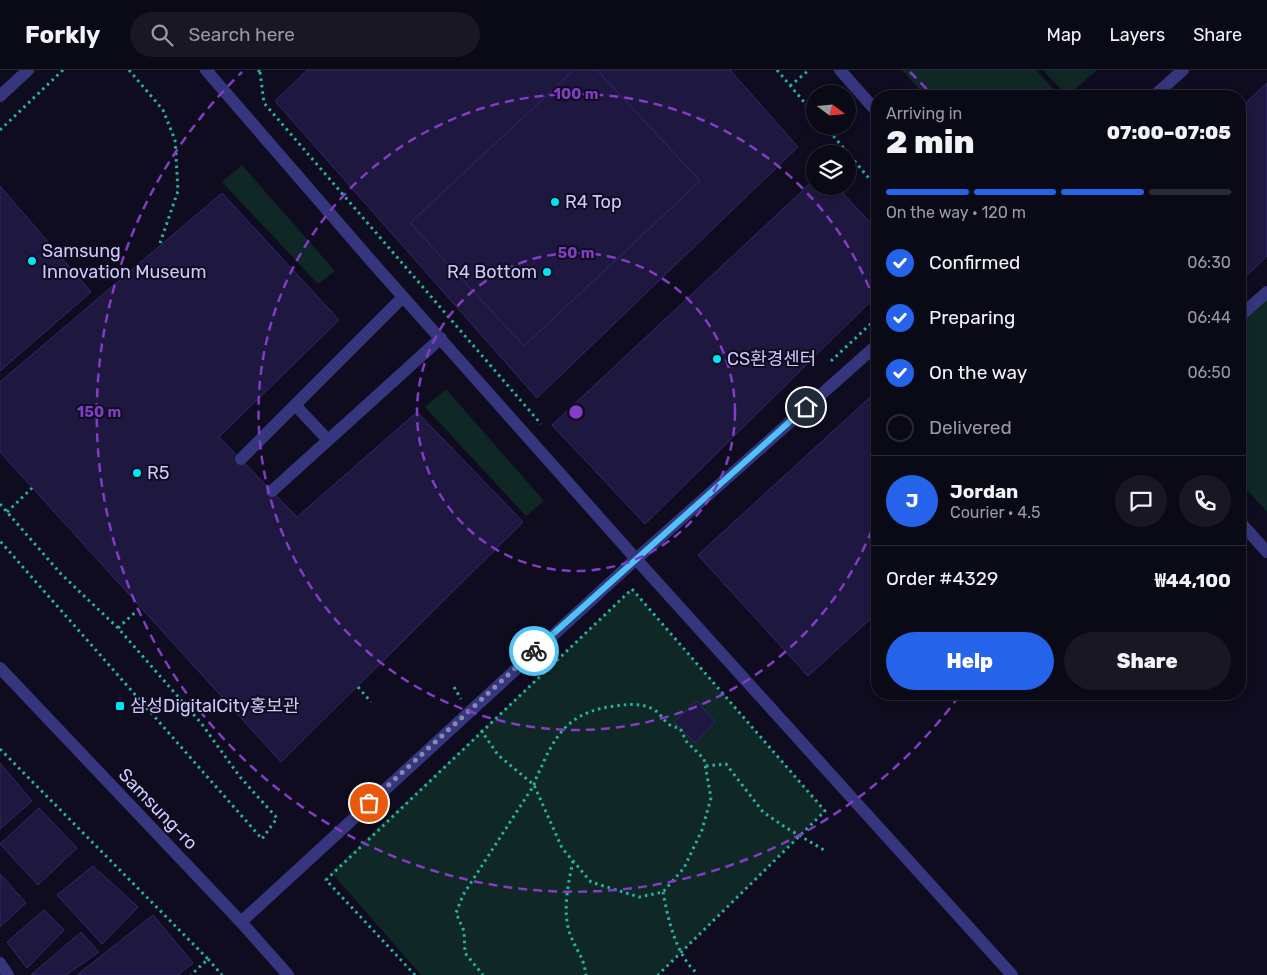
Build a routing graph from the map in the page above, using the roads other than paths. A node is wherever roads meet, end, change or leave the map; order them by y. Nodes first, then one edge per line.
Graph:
1 (28, 70) edge
2 (206, 70) edge
3 (840, 70) edge
4 (1183, 70) edge
5 (1161, 90) edge
6 (0, 96) edge
7 (871, 104) edge
8 (1267, 292) edge
9 (403, 296) junction
10 (1246, 311) edge
11 (441, 338) junction
12 (871, 350) edge
13 (295, 405) junction
14 (328, 440) junction
15 (241, 459) dead end
16 (272, 491) dead end
17 (1246, 529) edge
18 (1267, 552) edge
19 (636, 558) junction
20 (2, 673) edge
21 (241, 922) junction
22 (0, 963) edge
23 (8, 975) edge
24 (288, 975) edge
25 (1012, 975) edge

1 - 6 street
2 - 9 street
3 - 7 street
4 - 5 street
8 - 10 street
9 - 11 street
9 - 13 street
11 - 14 street
11 - 19 street
12 - 19 street
13 - 14 street
13 - 15 street
14 - 16 street
17 - 18 street
19 - 21 street
19 - 25 street
20 - 21 street, Samsung-ro
21 - 24 street, Samsung-ro
22 - 23 street

